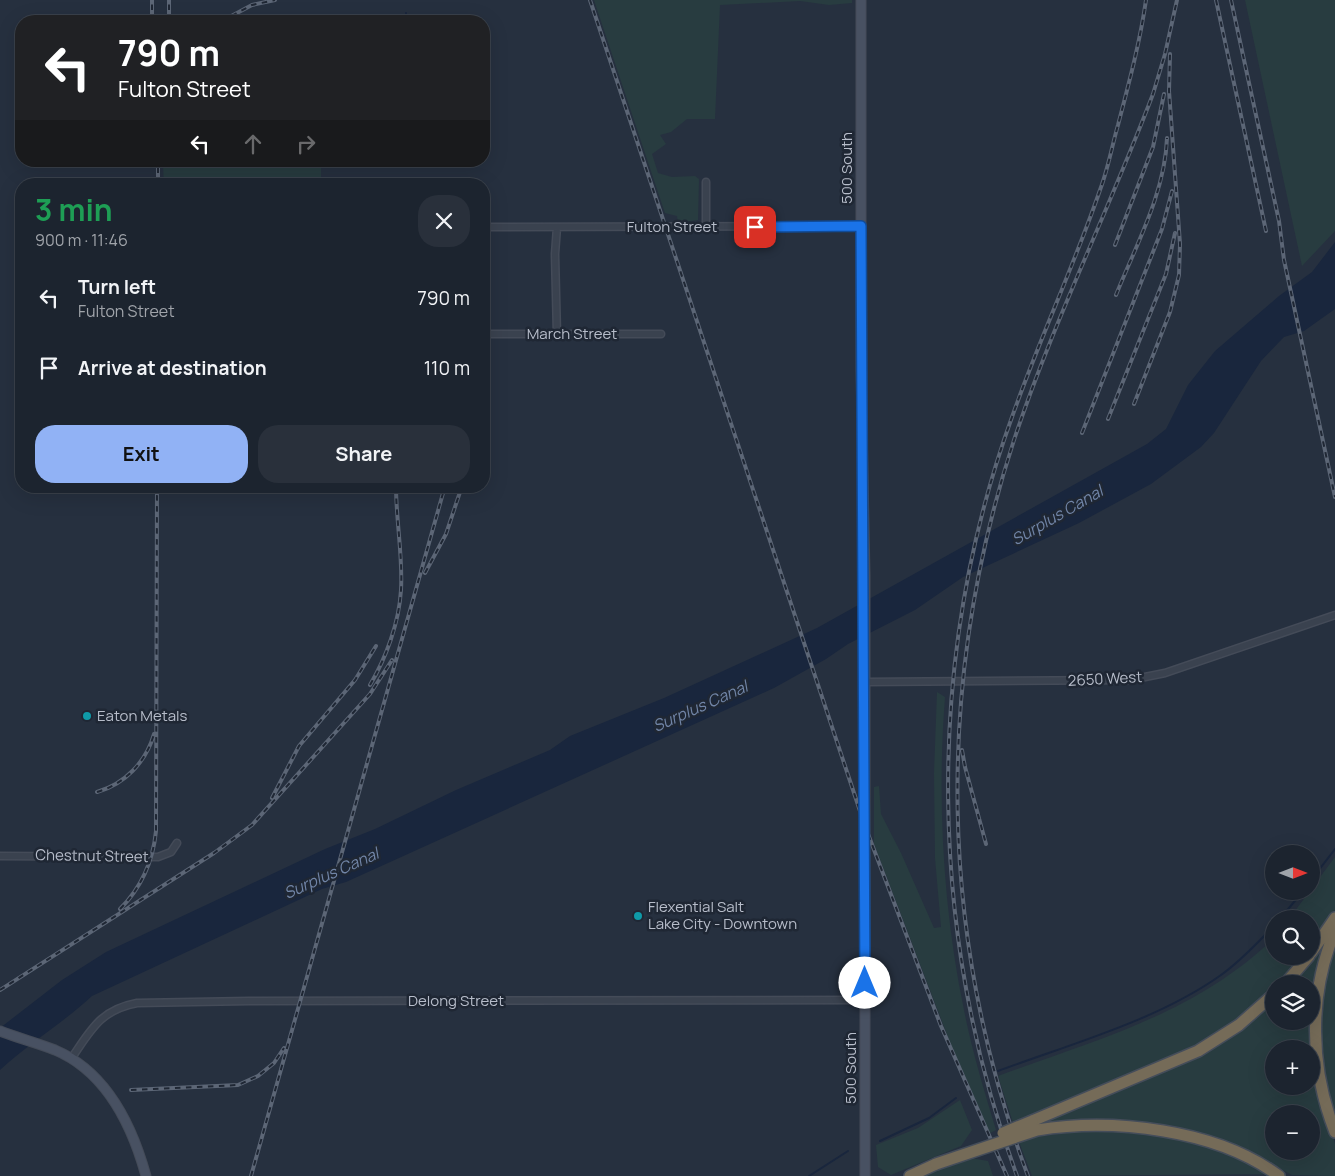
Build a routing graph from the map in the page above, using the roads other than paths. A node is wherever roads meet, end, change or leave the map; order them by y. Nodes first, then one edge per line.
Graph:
1 (861, 0) edge
2 (706, 182) dead end
3 (861, 226) junction
4 (490, 227) edge
5 (557, 227) junction
6 (706, 227) junction
7 (490, 334) edge
8 (557, 334) junction
9 (661, 334) dead end
10 (1335, 615) edge
11 (865, 682) junction
12 (178, 843) dead end
13 (0, 856) edge
14 (1335, 918) edge
15 (1335, 931) edge
16 (1320, 940) edge
17 (1301, 965) edge
18 (1293, 975) edge
19 (865, 1000) junction
20 (1265, 1002) edge
21 (0, 1032) edge
22 (71, 1059) junction
23 (1035, 1126) junction
24 (1335, 1132) edge
25 (146, 1176) edge
26 (865, 1176) edge
27 (910, 1176) edge
28 (1279, 1176) edge

1 - 3 street, 500 South
2 - 6 street
3 - 6 street, Fulton Street
3 - 11 street, 500 South
4 - 5 street, Fulton Street
5 - 6 street, Fulton Street
5 - 8 street
7 - 8 street, March Street
8 - 9 street, March Street
10 - 11 street, 2650 West
11 - 19 street, 500 South
12 - 13 street, Chestnut Street
14 - 16 highway
15 - 24 highway
17 - 18 highway
19 - 22 street, Delong Street
19 - 26 street, 500 South
20 - 23 highway
21 - 22 street
22 - 25 street
23 - 27 highway, bridge
23 - 28 highway

